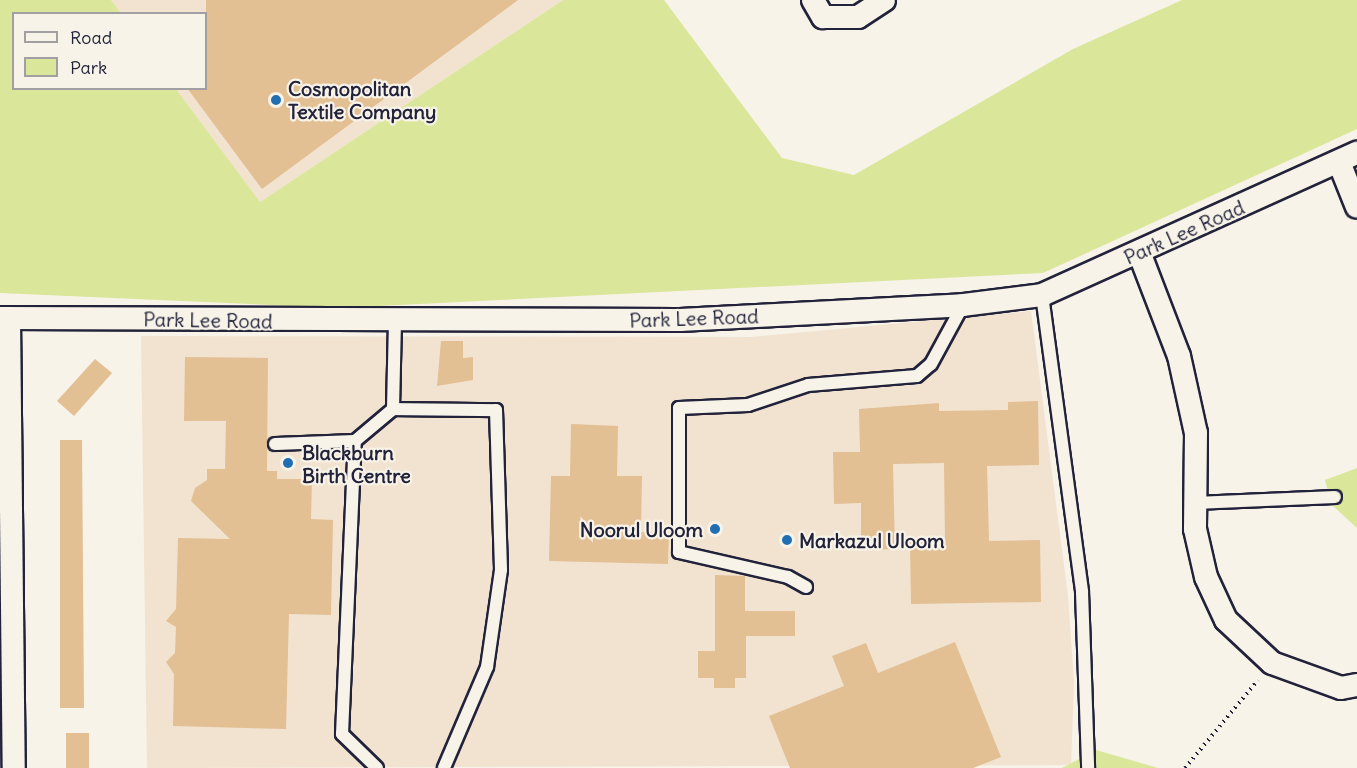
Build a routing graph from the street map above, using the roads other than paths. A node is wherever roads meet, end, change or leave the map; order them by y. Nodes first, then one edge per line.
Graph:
1 (813, 0) edge
2 (884, 0) edge
3 (1348, 158) edge
4 (1357, 207) edge
5 (1139, 252) junction
6 (1042, 295) junction
7 (963, 305) junction
8 (4, 318) edge
9 (395, 322) junction
10 (393, 409) junction
11 (355, 441) junction
12 (275, 444) dead end
13 (1335, 497) dead end
14 (1195, 503) junction
15 (806, 587) dead end
16 (1357, 685) edge
17 (14, 768) edge
18 (377, 768) edge
19 (444, 768) edge
20 (1088, 768) edge

1 - 2 street
3 - 4 street
3 - 5 street, Park Lee Road
5 - 6 street, Park Lee Road
5 - 14 street
6 - 7 street, Park Lee Road
6 - 20 lane
7 - 9 street, Park Lee Road
7 - 15 lane
8 - 9 street, Park Lee Road
8 - 17 street
9 - 10 lane
10 - 11 lane
10 - 19 lane
11 - 12 lane
11 - 18 lane
13 - 14 lane
14 - 16 street

